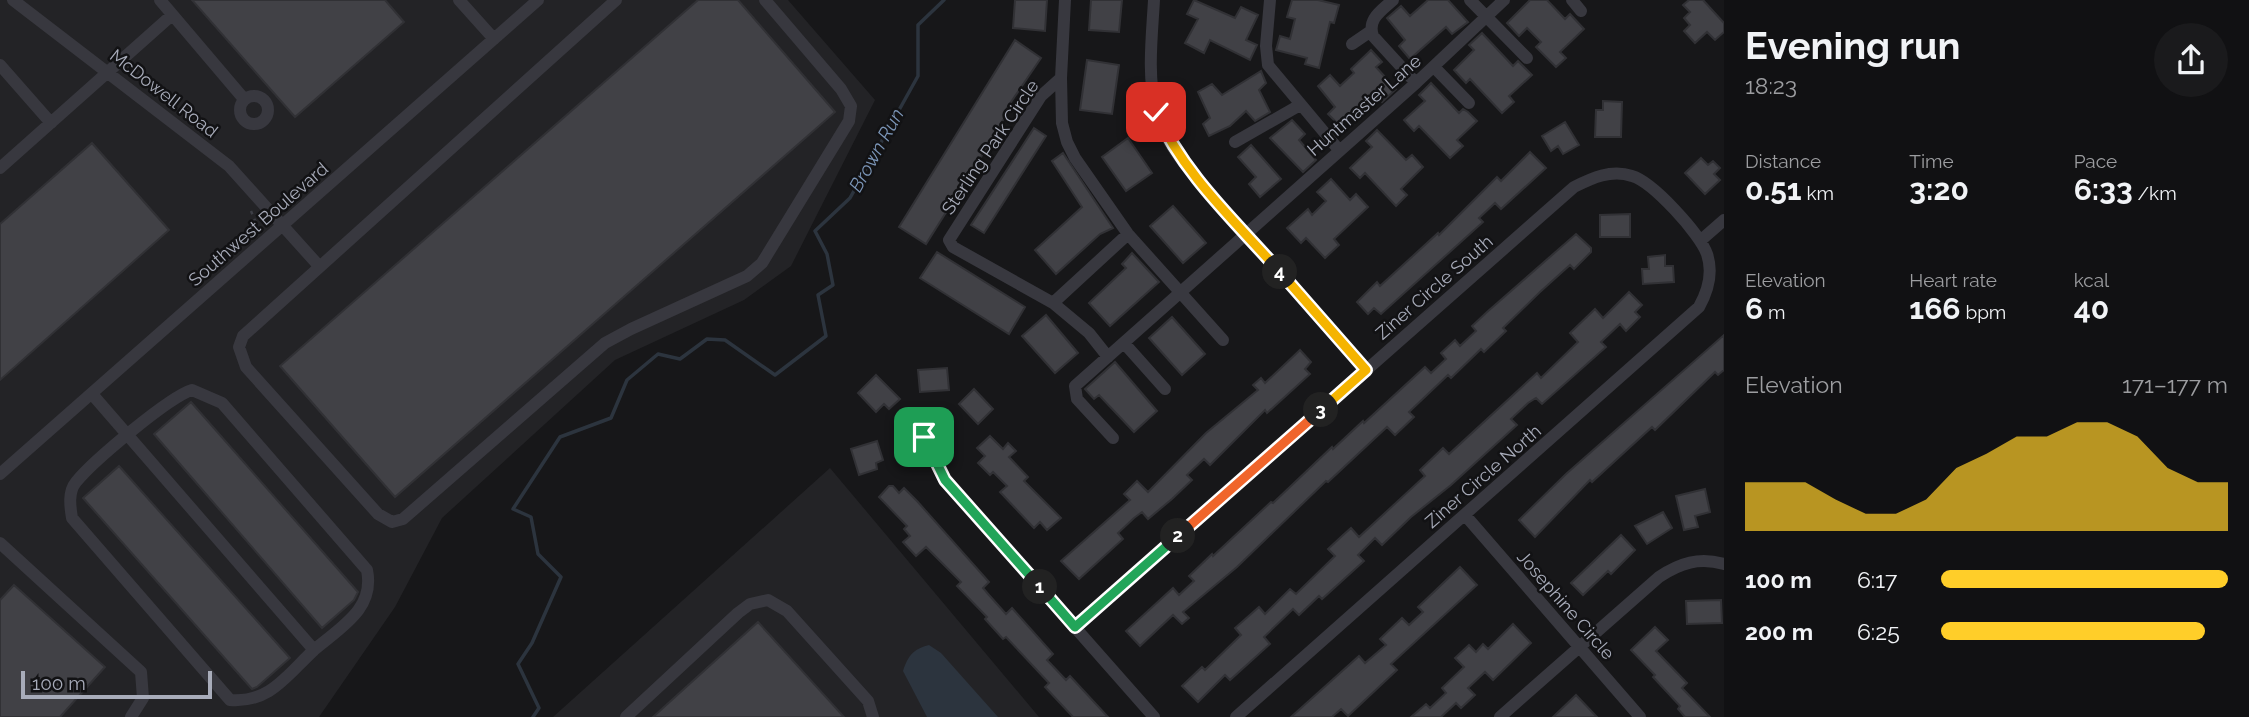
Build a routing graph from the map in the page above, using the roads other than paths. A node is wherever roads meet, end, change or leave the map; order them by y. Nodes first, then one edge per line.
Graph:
1 (13, 0) edge
2 (160, 0) edge
3 (459, 0) edge
4 (538, 0) edge
5 (765, 0) edge
6 (1065, 0) edge
7 (1154, 0) edge
8 (1270, 0) edge
9 (1393, 0) edge
10 (1470, 0) edge
11 (1504, 0) edge
12 (1572, 0) edge
13 (613, 1) edge
14 (1377, 6) edge
15 (1581, 10) dead end
16 (172, 15) junction
17 (1486, 17) junction
18 (1371, 31) junction
19 (494, 39) junction
20 (1352, 44) dead end
21 (1527, 58) dead end
22 (0, 65) edge
23 (1434, 67) junction
24 (109, 72) junction
25 (1061, 78) junction
26 (1416, 83) junction
27 (244, 99) dead end
28 (1469, 103) dead end
29 (1300, 105) junction
30 (51, 123) junction
31 (1235, 142) dead end
32 (1339, 150) junction
33 (0, 168) edge
34 (1724, 220) edge
35 (282, 225) junction
36 (1245, 233) junction
37 (1128, 234) junction
38 (1700, 241) junction
39 (319, 266) junction
40 (1180, 292) junction
41 (1053, 303) junction
42 (1223, 340) dead end
43 (1124, 343) junction
44 (1108, 357) junction
45 (1366, 370) junction
46 (1165, 388) dead end
47 (92, 394) junction
48 (128, 435) junction
49 (924, 437) dead end
50 (1113, 438) dead end
51 (0, 474) edge
52 (1465, 515) junction
53 (0, 543) edge
54 (1724, 564) edge
55 (1075, 627) junction
56 (1580, 647) junction
57 (314, 650) junction
58 (131, 717) edge
59 (626, 717) edge
60 (873, 717) edge
61 (1154, 717) edge
62 (1236, 717) edge
63 (1500, 717) edge
64 (1640, 717) edge

1 - 24 street, McDowell Road
2 - 16 street
3 - 19 street
4 - 19 street, Southwest Boulevard
5 - 39 street
6 - 25 street, Sterling Park Circle
7 - 36 street
8 - 29 street
9 - 14 street
10 - 17 street
11 - 17 street, Huntmaster Lane
12 - 15 street
13 - 39 street
14 - 18 street
16 - 24 street
16 - 27 street
17 - 21 street
17 - 23 street, Huntmaster Lane
18 - 20 street
18 - 26 street
19 - 35 street, Southwest Boulevard
22 - 30 street
23 - 26 street, Huntmaster Lane
23 - 28 street
24 - 30 street
24 - 35 street, McDowell Road
25 - 37 street, Sterling Park Circle
25 - 41 street, Sterling Park Circle
26 - 32 street, Huntmaster Lane
29 - 31 street
29 - 32 street
30 - 33 street
32 - 36 street, Huntmaster Lane
34 - 38 street
35 - 39 street, McDowell Road
35 - 47 street, Southwest Boulevard
36 - 40 street
36 - 45 street
37 - 40 street, Sterling Park Circle
37 - 41 street
38 - 45 street, Ziner Circle South
38 - 52 street, Ziner Circle North
40 - 42 street, Sterling Park Circle
40 - 43 street
41 - 44 street, Sterling Park Circle
43 - 44 street
43 - 46 street
44 - 50 street
45 - 55 street, Ziner Circle South
47 - 48 street
47 - 51 street, Southwest Boulevard
48 - 57 street
48 - 57 street
48 - 57 street
49 - 55 street
52 - 56 street, Josephine Circle
52 - 62 street, Ziner Circle North
53 - 58 street
54 - 56 street
55 - 61 street
56 - 63 street
56 - 64 street, Josephine Circle
59 - 60 street

